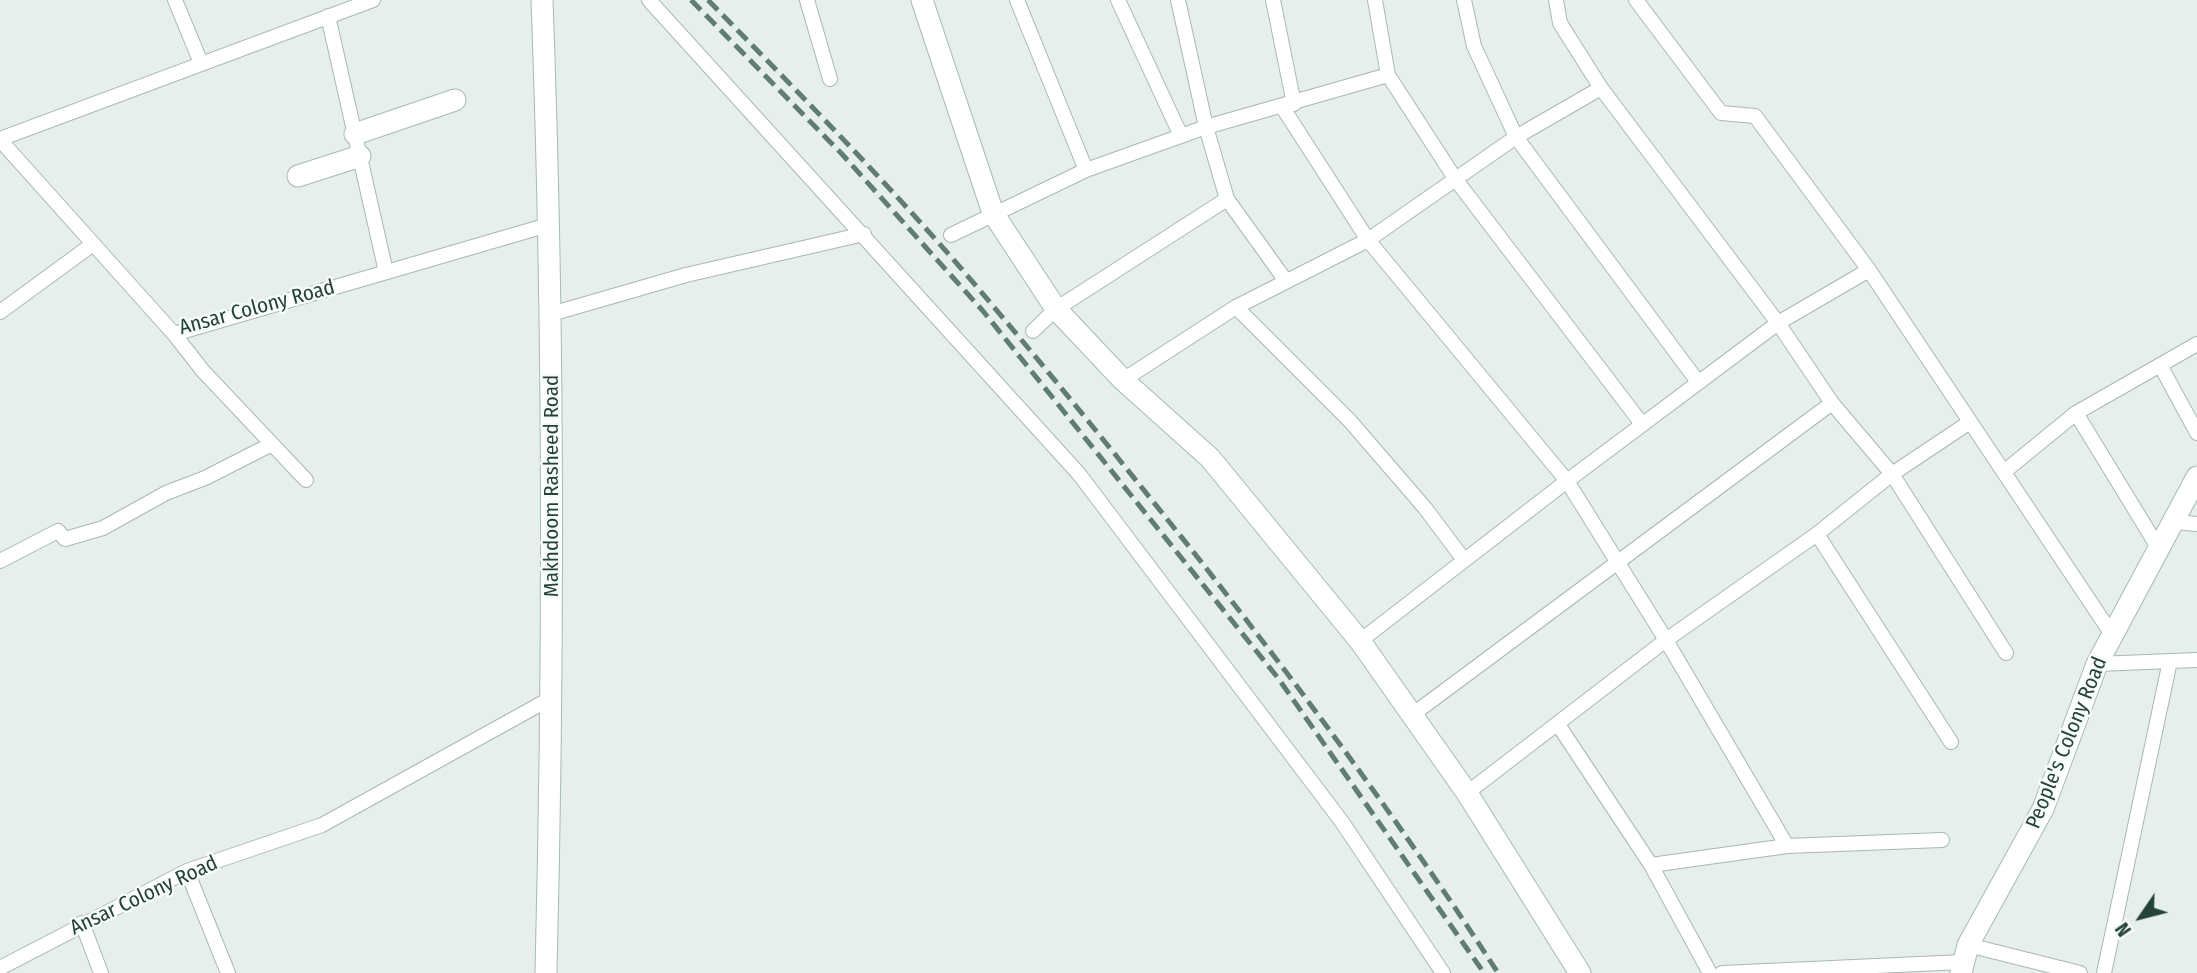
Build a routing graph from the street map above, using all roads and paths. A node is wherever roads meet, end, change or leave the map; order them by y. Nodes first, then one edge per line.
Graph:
1 (175, 0) edge
2 (373, 0) edge
3 (542, 0) edge
4 (649, 0) edge
5 (807, 0) edge
6 (922, 0) edge
7 (1017, 0) edge
8 (1118, 0) edge
9 (1178, 0) edge
10 (1273, 0) edge
11 (1375, 0) edge
12 (1464, 0) edge
13 (1556, 0) edge
14 (1636, 0) edge
15 (348, 4) edge
16 (328, 16) junction
17 (201, 63) junction
18 (1388, 75) junction
19 (830, 79) dead end
20 (1601, 88) junction
21 (455, 100) dead end
22 (1288, 106) junction
23 (1206, 127) junction
24 (355, 134) junction
25 (1181, 136) junction
26 (1516, 137) junction
27 (1, 140) edge
28 (360, 156) junction
29 (1086, 170) junction
30 (298, 176) dead end
31 (1456, 180) junction
32 (1227, 199) junction
33 (993, 213) junction
34 (548, 225) junction
35 (864, 234) junction
36 (951, 235) dead end
37 (1368, 240) junction
38 (93, 244) junction
39 (1869, 270) junction
40 (386, 272) junction
41 (1286, 281) junction
42 (1236, 307) junction
43 (1056, 309) junction
44 (0, 312) edge
45 (551, 314) junction
46 (1778, 323) junction
47 (1033, 331) dead end
48 (174, 334) junction
49 (2197, 344) edge
50 (2160, 365) junction
51 (1123, 380) junction
52 (1698, 382) junction
53 (1832, 403) junction
54 (2076, 413) junction
55 (1970, 422) junction
56 (1642, 424) junction
57 (2197, 433) edge
58 (272, 444) junction
59 (2005, 471) junction
60 (1892, 474) junction
61 (2197, 477) edge
62 (306, 480) dead end
63 (1567, 481) junction
64 (2175, 522) junction
65 (2197, 524) edge
66 (1816, 534) junction
67 (2158, 549) junction
68 (1464, 560) junction
69 (0, 561) edge
70 (1617, 564) junction
71 (2113, 636) junction
72 (1666, 640) junction
73 (1360, 641) junction
74 (2006, 653) dead end
75 (2197, 660) edge
76 (2170, 661) junction
77 (2097, 664) junction
78 (553, 697) junction
79 (1412, 715) junction
80 (1559, 726) junction
81 (1951, 742) dead end
82 (1467, 793) junction
83 (1942, 840) dead end
84 (1787, 846) junction
85 (1651, 865) junction
86 (187, 871) junction
87 (82, 923) junction
88 (1964, 960) edge
89 (0, 968) edge
90 (101, 973) edge
91 (228, 973) edge
92 (546, 973) edge
93 (1443, 973) edge
94 (1580, 973) edge
95 (1710, 973) edge
96 (1722, 973) edge
97 (2080, 973) edge
98 (2104, 973) edge

1 - 17 street
2 - 15 street, Ansar Colony Road
3 - 34 street, Makhdoom Rasheed Road
4 - 35 street
5 - 19 street
6 - 33 street
7 - 29 street
8 - 25 street
9 - 23 street
10 - 22 street
11 - 18 street
12 - 26 street
13 - 20 street
14 - 39 street
15 - 16 street, Ansar Colony Road
16 - 17 street, Ansar Colony Road
16 - 24 street
17 - 27 street, Ansar Colony Road
18 - 22 street
18 - 31 street
20 - 26 street
20 - 46 street
21 - 24 street
22 - 23 street
22 - 37 street
23 - 25 street
23 - 32 street
24 - 28 street
25 - 29 street
26 - 31 street
26 - 52 street
27 - 38 street, Ansar Colony Road
28 - 30 street
28 - 40 street
29 - 33 street
31 - 37 street
31 - 56 street
32 - 41 street
32 - 43 street
33 - 36 street
33 - 43 street
34 - 40 street, Ansar Colony Road
34 - 45 street, Makhdoom Rasheed Road
35 - 45 street
35 - 93 street
37 - 41 street
37 - 63 street
38 - 44 street
38 - 48 street, Ansar Colony Road
39 - 46 street
39 - 55 street
40 - 48 street, Ansar Colony Road
41 - 42 street
42 - 51 street
42 - 68 street
43 - 47 street
43 - 51 street
45 - 78 street, Makhdoom Rasheed Road
46 - 52 street
46 - 53 street
48 - 58 street
49 - 50 street
50 - 54 street
50 - 57 street
51 - 73 street
52 - 56 street
53 - 60 street
53 - 70 street
54 - 59 street
54 - 67 street
55 - 59 street
55 - 60 street
56 - 63 street
58 - 62 street
58 - 69 street
59 - 71 street
60 - 66 street
60 - 74 street
61 - 64 street, People's Colony Road
63 - 68 street
63 - 70 street
64 - 65 street
64 - 67 street, People's Colony Road
66 - 72 street
66 - 81 street
67 - 71 street, People's Colony Road
68 - 73 street
70 - 72 street
70 - 79 street
71 - 77 street, People's Colony Road
72 - 80 street
72 - 84 street
73 - 79 street
75 - 76 street
76 - 77 street
76 - 98 street
77 - 88 street, People's Colony Road
78 - 86 street, Ansar Colony Road
78 - 92 street, Makhdoom Rasheed Road
79 - 82 street
80 - 82 street
80 - 85 street
82 - 94 street
83 - 84 street
84 - 85 street
85 - 95 street
86 - 87 street, Ansar Colony Road
86 - 91 street
87 - 89 street, Ansar Colony Road
87 - 90 street
88 - 96 street
88 - 97 street

